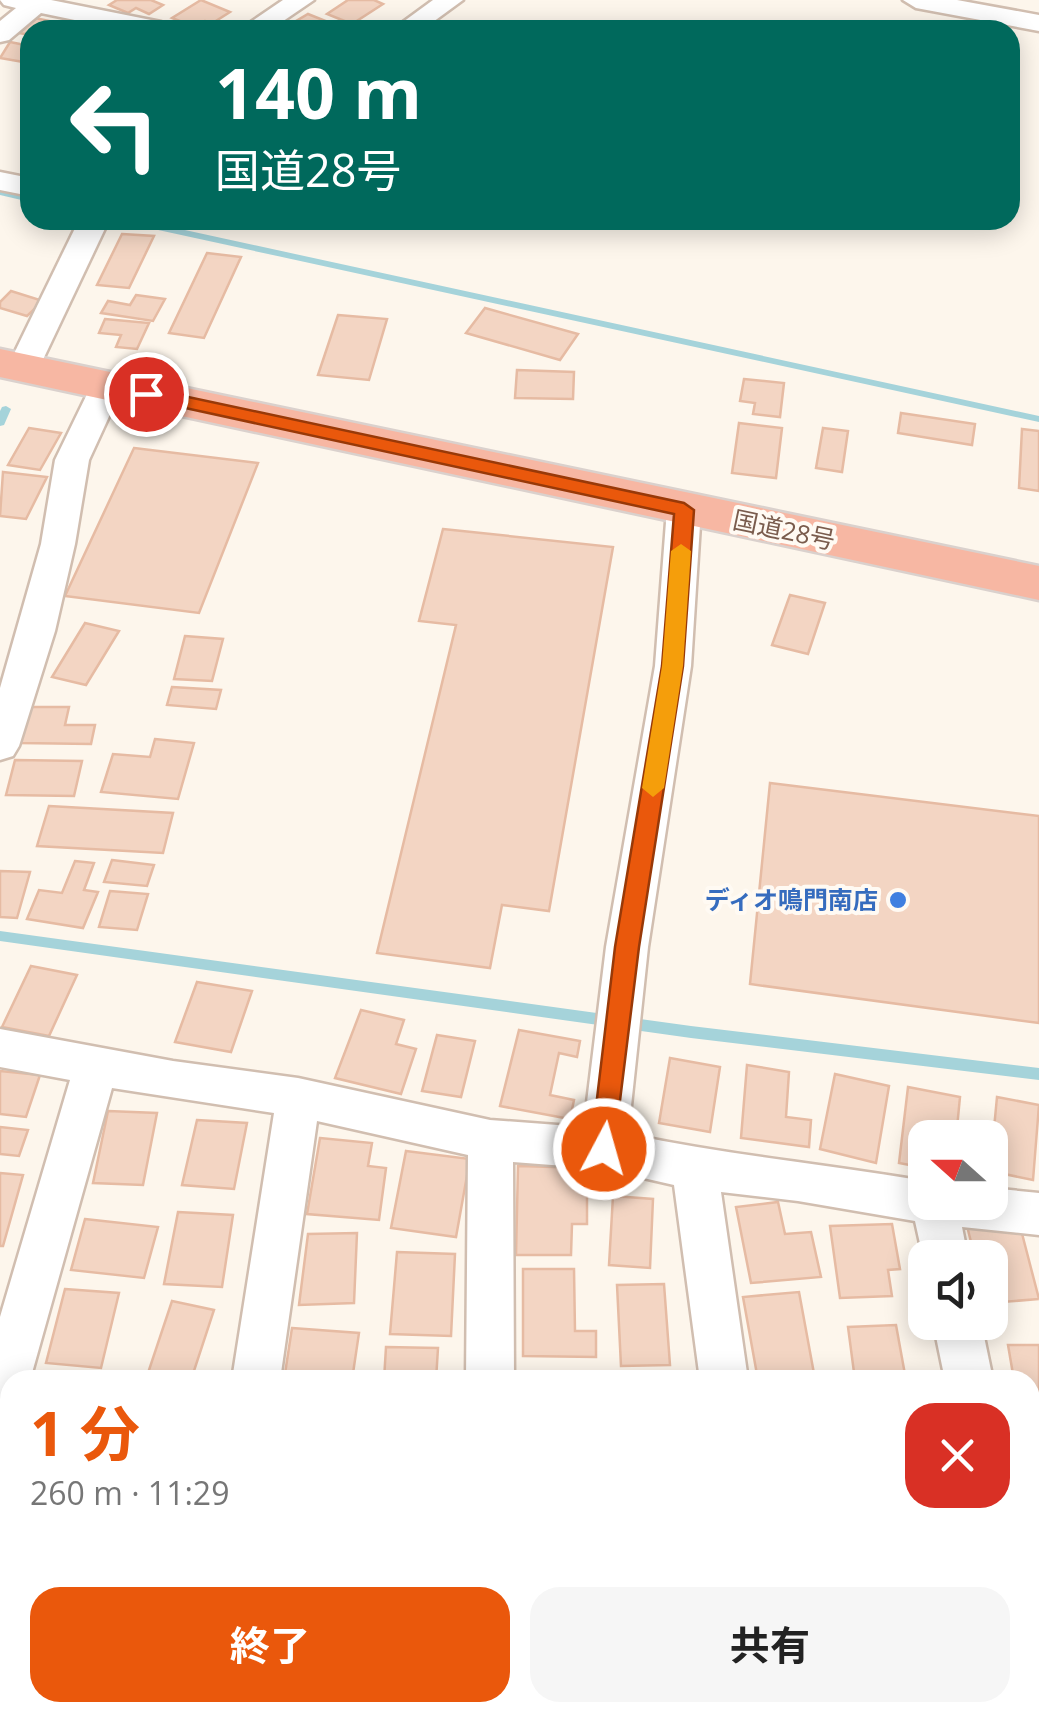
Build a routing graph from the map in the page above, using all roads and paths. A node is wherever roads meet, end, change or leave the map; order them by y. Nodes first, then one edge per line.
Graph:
1 (301, 0) edge
2 (450, 0) edge
3 (916, 0) edge
4 (24, 3) edge
5 (83, 6) edge
6 (128, 20) edge
7 (268, 20) edge
8 (420, 20) edge
9 (1039, 22) edge
10 (0, 34) edge
11 (88, 230) edge
12 (12, 365) edge
13 (107, 386) junction
14 (684, 510) junction
15 (1039, 583) edge
16 (0, 746) edge
17 (0, 1048) edge
18 (96, 1068) junction
19 (298, 1097) junction
20 (490, 1140) junction
21 (604, 1149) junction
22 (695, 1169) junction
23 (908, 1198) edge
24 (1008, 1211) edge
25 (1039, 1214) edge
26 (961, 1340) edge
27 (8, 1370) edge
28 (257, 1370) edge
29 (490, 1370) edge
30 (723, 1370) edge
31 (967, 1370) edge

1 - 7 street
2 - 8 street
3 - 9 street
4 - 5 street
4 - 10 street
5 - 6 street
11 - 12 street
12 - 13 highway, 国道28号
13 - 14 highway, 国道28号
13 - 16 street
14 - 15 highway, 国道28号
14 - 21 street
17 - 18 street
18 - 19 street
18 - 27 street
19 - 20 street
19 - 28 street
20 - 21 street
20 - 29 street
21 - 22 street
22 - 23 street
22 - 30 street
24 - 25 street
26 - 31 street

